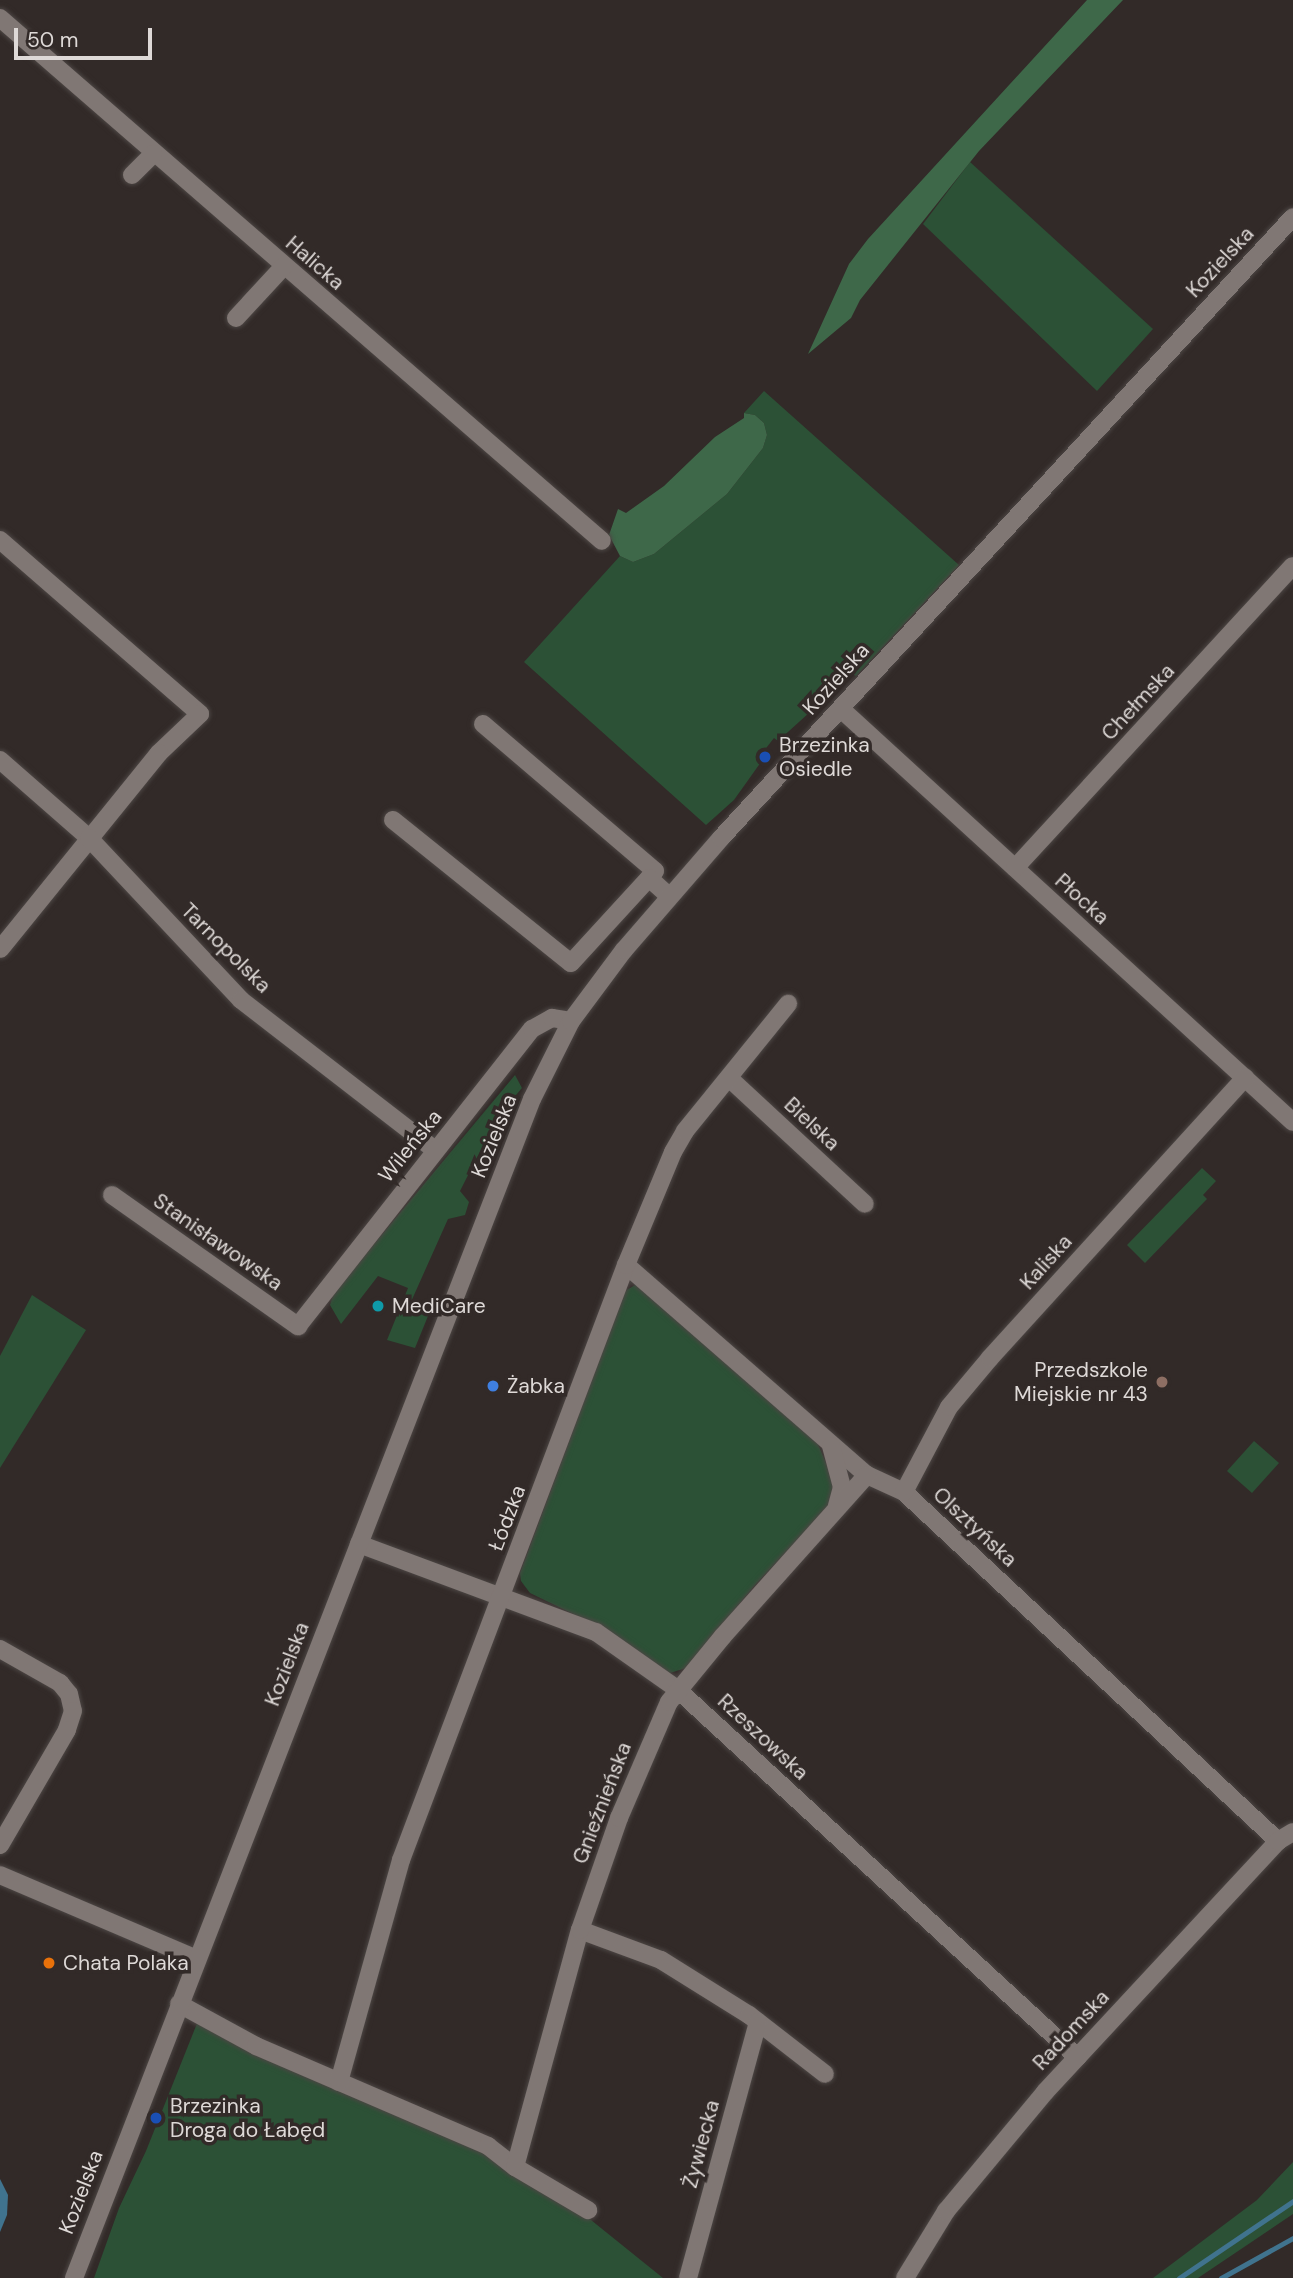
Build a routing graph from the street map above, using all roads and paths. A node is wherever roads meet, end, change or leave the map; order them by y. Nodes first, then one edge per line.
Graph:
1 (0, 18) edge
2 (153, 153) junction
3 (132, 175) dead end
4 (1293, 216) edge
5 (284, 266) junction
6 (236, 318) dead end
7 (0, 540) edge
8 (602, 541) dead end
9 (1293, 566) edge
10 (841, 709) junction
11 (483, 724) dead end
12 (0, 760) edge
13 (393, 820) dead end
14 (89, 838) junction
15 (1015, 868) junction
16 (649, 878) junction
17 (669, 896) junction
18 (0, 949) edge
19 (788, 1004) dead end
20 (571, 1021) junction
21 (729, 1078) junction
22 (1245, 1079) junction
23 (1293, 1122) edge
24 (435, 1150) junction
25 (111, 1195) dead end
26 (865, 1204) dead end
27 (626, 1265) junction
28 (298, 1326) joint
29 (830, 1443) junction
30 (867, 1475) junction
31 (904, 1492) junction
32 (835, 1510) junction
33 (359, 1544) junction
34 (502, 1595) junction
35 (0, 1648) edge
36 (677, 1689) junction
37 (1286, 1836) edge
38 (0, 1845) edge
39 (0, 1875) edge
40 (580, 1930) junction
41 (197, 1959) junction
42 (179, 2004) junction
43 (758, 2022) junction
44 (1077, 2057) junction
45 (825, 2074) dead end
46 (339, 2082) junction
47 (515, 2167) junction
48 (588, 2210) dead end
49 (74, 2278) edge
50 (688, 2278) edge
51 (905, 2278) edge

1 - 2 street, Halicka
2 - 3 street
2 - 5 street, Halicka
4 - 10 street, Kozielska
5 - 6 street
5 - 8 street, Halicka
7 - 14 street
9 - 15 street, Chełmska
10 - 15 street, Płocka
10 - 17 street, Kozielska
11 - 16 street
12 - 14 street, Tarnopolska
13 - 16 street
14 - 18 street
14 - 24 street, Tarnopolska
15 - 22 street, Płocka
16 - 17 street
17 - 20 street, Kozielska
19 - 21 street, Łódzka
20 - 24 street, Wileńska
20 - 33 street, Kozielska
21 - 26 street, Bielska
21 - 27 street, Łódzka
22 - 23 street, Płocka
22 - 31 street, Kaliska
24 - 28 street, Wileńska
25 - 28 street, Stanisławowska
27 - 29 street, Olsztyńska
27 - 34 street, Łódzka
29 - 30 street, Olsztyńska
29 - 32 street
30 - 31 street, Olsztyńska
30 - 32 street, Gnieźnieńska
31 - 37 street, Olsztyńska
32 - 36 street, Gnieźnieńska
33 - 34 street, Rzeszowska
33 - 41 street, Kozielska
34 - 36 street, Rzeszowska
34 - 46 street, Łódzka
35 - 38 street
36 - 40 street, Gnieźnieńska
36 - 44 street, Rzeszowska
37 - 44 street, Radomska
39 - 41 street
40 - 43 street
40 - 47 street, Gnieźnieńska
41 - 42 street, Kozielska
42 - 46 street
42 - 49 street, Kozielska
43 - 45 street
43 - 50 street, Żywiecka
44 - 51 street, Radomska
46 - 47 street
47 - 48 street

